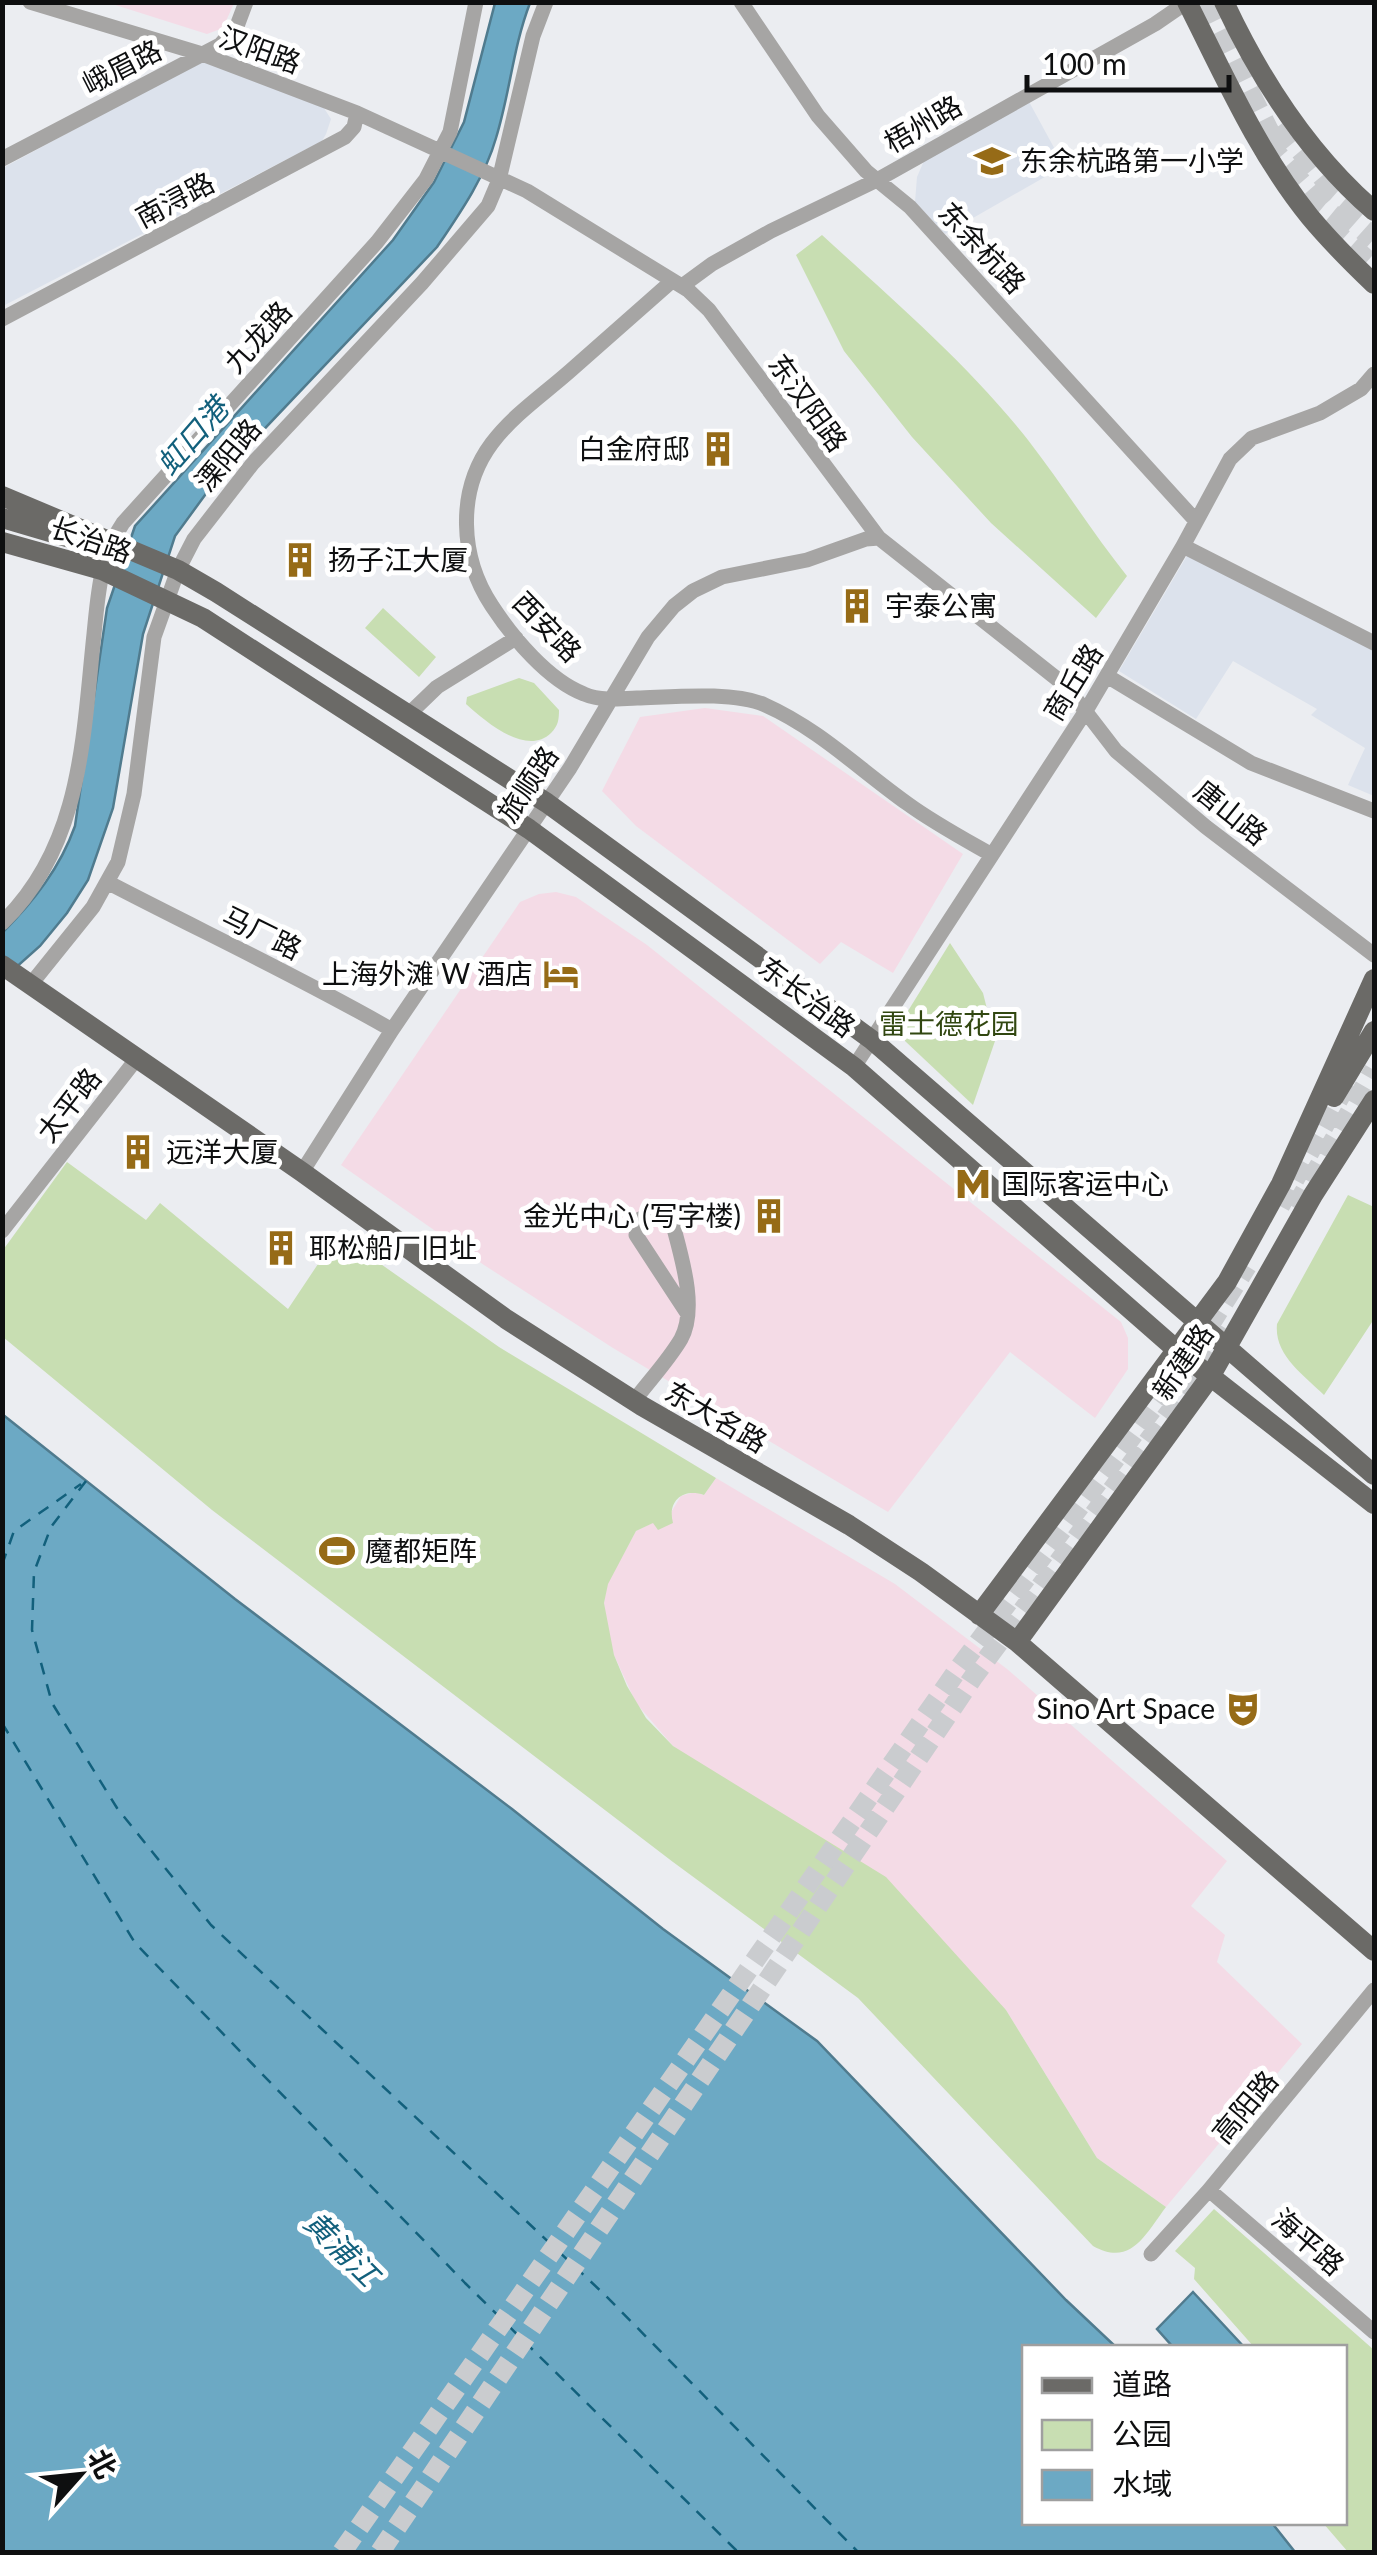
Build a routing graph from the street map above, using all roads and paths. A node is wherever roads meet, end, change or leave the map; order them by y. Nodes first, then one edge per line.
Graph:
1 (30, 2) edge
2 (246, 2) edge
3 (476, 2) edge
4 (546, 2) edge
5 (741, 2) edge
6 (1224, 2) edge
7 (1187, 3) edge
8 (202, 54) junction
9 (358, 113) junction
10 (445, 152) junction
11 (2, 159) edge
12 (466, 163) joint
13 (492, 176) junction
14 (877, 180) junction
15 (1374, 211) edge
16 (677, 283) junction
17 (1374, 284) edge
18 (2, 319) edge
19 (1374, 374) edge
20 (2, 496) edge
21 (2, 518) edge
22 (1196, 521) junction
23 (879, 538) junction
24 (5, 541) edge
25 (110, 542) junction
26 (1183, 546) junction
27 (145, 556) joint
28 (174, 569) junction
29 (109, 573) junction
30 (164, 598) junction
31 (516, 638) junction
32 (1374, 642) edge
33 (1107, 676) junction
34 (612, 699) junction
35 (1087, 709) junction
36 (409, 714) junction
37 (547, 803) junction
38 (1374, 810) edge
39 (529, 829) junction
40 (992, 855) junction
41 (109, 882) junction
42 (2, 923) edge
43 (1357, 944) junction
44 (1374, 954) edge
45 (16, 975) edge
46 (1374, 977) edge
47 (392, 1030) junction
48 (1374, 1031) edge
49 (872, 1040) junction
50 (138, 1057) junction
51 (854, 1067) junction
52 (1374, 1100) edge
53 (302, 1172) junction
54 (1281, 1184) junction
55 (2, 1232) edge
56 (686, 1313) junction
57 (1197, 1324) junction
58 (1226, 1350) junction
59 (1178, 1351) junction
60 (1210, 1376) junction
61 (634, 1401) junction
62 (1374, 1475) edge
63 (1374, 1504) edge
64 (979, 1615) junction
65 (1016, 1642) junction
66 (1374, 1951) edge
67 (1374, 1990) edge
68 (1209, 2190) junction
69 (1151, 2254) dead end
70 (1374, 2332) edge

1 - 8 street, 汉阳路
2 - 8 street, 峨眉路
3 - 10 street, 九龙路
4 - 13 street, 溧阳路
5 - 14 street, 东余杭路
6 - 15 main road
7 - 14 street, 梧州路
7 - 17 main road
8 - 9 street, 汉阳路
8 - 11 street, 峨眉路
9 - 10 street, 汉阳路
9 - 18 street, 南浔路
10 - 12 street, 汉阳路
10 - 25 street, 九龙路
12 - 13 street, 东汉阳路
13 - 16 street, 东汉阳路
13 - 28 street, 溧阳路
14 - 16 street, 梧州路
14 - 22 street, 东余杭路
16 - 23 street, 东汉阳路
16 - 31 street, 西安路
19 - 22 street, 商丘路
20 - 25 main road, 长治路
21 - 25 main road
22 - 26 street, 商丘路
23 - 34 street, 旅顺路
23 - 35 street, 东汉阳路
24 - 29 main road, 长治路
25 - 27 main road, 长治路
25 - 29 street, 九龙路
26 - 32 street
26 - 33 street, 商丘路
27 - 28 main road, 东长治路
28 - 30 street, 溧阳路
28 - 36 main road, 东长治路
29 - 30 main road, 长治路
29 - 42 street, 九龙路
30 - 39 main road, 东长治路
30 - 41 street, 溧阳路
31 - 34 street, 西安路
31 - 36 street
33 - 35 street, 商丘路
33 - 38 street
34 - 37 street, 旅顺路
34 - 40 street, 西安路
35 - 40 street, 商丘路
35 - 43 street, 唐山路
36 - 37 main road, 东长治路
37 - 39 street, 旅顺路
37 - 49 main road, 东长治路
39 - 47 street, 旅顺路
39 - 51 main road, 东长治路
40 - 49 street, 商丘路
41 - 45 street, 溧阳路
41 - 47 street, 马厂路
43 - 44 street, 唐山路
43 - 46 street, 唐山路
45 - 50 main road, 东大名路
46 - 54 main road, 新建路
47 - 53 street, 旅顺路
48 - 54 main road, 新建路
49 - 51 street, 商丘路
49 - 57 main road, 东长治路
50 - 53 main road, 东大名路
50 - 55 street, 太平路
51 - 59 main road, 东长治路
52 - 58 main road, 新建路
53 - 61 main road, 东大名路
54 - 57 main road, 新建路
56 - 56 street
56 - 61 street
57 - 58 main road, 东长治路
57 - 59 main road, 新建路
58 - 60 main road, 新建路
58 - 62 main road, 东长治路
59 - 60 main road, 东长治路
59 - 64 main road, 新建路
60 - 63 main road, 东长治路
60 - 65 main road, 新建路
61 - 64 main road, 东大名路
64 - 65 main road, 东大名路
65 - 66 main road, 东大名路
67 - 68 street, 高阳路
68 - 69 street, 高阳路
68 - 70 street, 海平路

